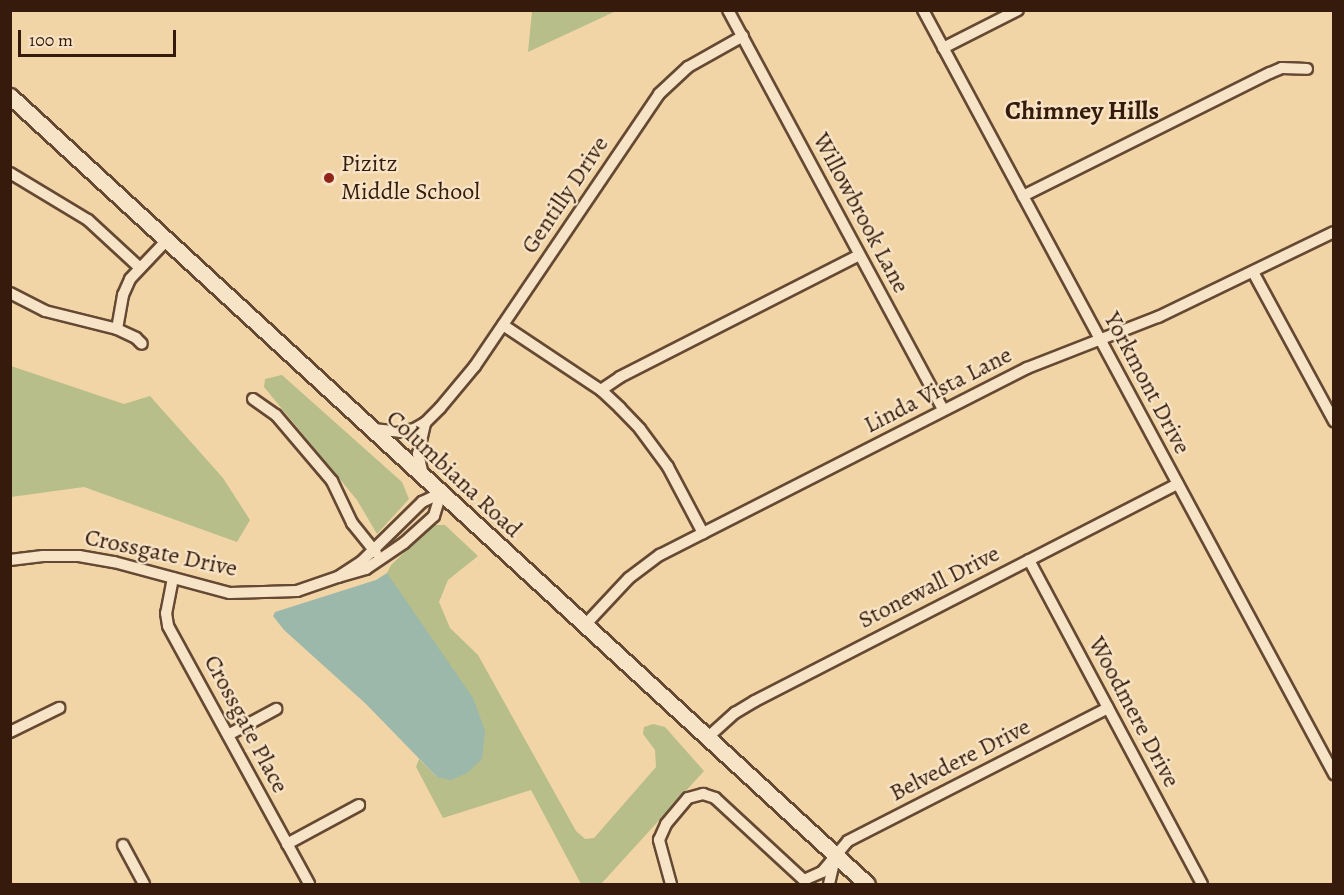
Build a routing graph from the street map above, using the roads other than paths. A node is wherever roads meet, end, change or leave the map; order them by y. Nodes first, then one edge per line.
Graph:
1 (728, 10) edge
2 (923, 10) edge
3 (1018, 10) edge
4 (742, 36) junction
5 (943, 48) junction
6 (1307, 69) dead end
7 (10, 96) edge
8 (10, 172) edge
9 (1023, 196) junction
10 (1334, 232) edge
11 (168, 239) junction
12 (859, 255) junction
13 (139, 267) junction
14 (1254, 272) junction
15 (10, 293) edge
16 (503, 325) junction
17 (117, 329) junction
18 (1100, 339) junction
19 (142, 344) dead end
20 (601, 390) junction
21 (253, 399) dead end
22 (943, 410) junction
23 (1334, 420) edge
24 (425, 423) junction
25 (373, 429) junction
26 (423, 476) junction
27 (1177, 483) junction
28 (441, 493) junction
29 (703, 533) junction
30 (373, 550) junction
31 (10, 560) edge
32 (1029, 560) junction
33 (382, 561) junction
34 (338, 577) junction
35 (173, 578) junction
36 (585, 625) junction
37 (59, 708) dead end
38 (1108, 708) junction
39 (276, 709) dead end
40 (10, 732) edge
41 (228, 735) junction
42 (707, 738) junction
43 (1334, 774) edge
44 (359, 805) dead end
45 (287, 844) junction
46 (123, 845) dead end
47 (836, 856) junction
48 (144, 885) edge
49 (309, 885) edge
50 (670, 885) edge
51 (829, 885) edge
52 (867, 885) edge
53 (1202, 885) edge

1 - 4 street
2 - 5 street, Yorkmont Drive
3 - 5 street
4 - 12 street, Willowbrook Lane
4 - 16 street, Gentilly Drive
5 - 9 street, Yorkmont Drive
6 - 9 street
7 - 11 main road, Columbiana Road
8 - 13 street
9 - 18 street, Yorkmont Drive
10 - 14 street, Linda Vista Lane
11 - 13 street
11 - 25 main road, Columbiana Road
12 - 20 street
12 - 22 street, Willowbrook Lane
13 - 17 street
14 - 18 street, Linda Vista Lane
14 - 23 street
15 - 17 street
16 - 20 street
16 - 24 street, Gentilly Drive
17 - 19 street
18 - 22 street, Linda Vista Lane
18 - 27 street, Yorkmont Drive
20 - 29 street
21 - 30 street
22 - 29 street, Linda Vista Lane
24 - 25 street, Gentilly Drive
24 - 26 street
25 - 26 main road, Columbiana Road
26 - 28 main road, Columbiana Road
27 - 32 street, Stonewall Drive
27 - 43 street, Yorkmont Drive
28 - 30 street, Crossgate Drive
28 - 33 street, Crossgate Drive
28 - 36 main road, Columbiana Road
29 - 36 street, Linda Vista Lane
30 - 33 street
30 - 34 street, Crossgate Drive
31 - 35 street, Crossgate Drive
32 - 38 street, Woodmere Drive
32 - 42 street, Stonewall Drive
33 - 34 street, Crossgate Drive
34 - 35 street, Crossgate Drive
35 - 41 street, Crossgate Place
36 - 42 main road, Columbiana Road
37 - 40 street
38 - 47 street, Belvedere Drive
38 - 53 street, Woodmere Drive
39 - 41 street
41 - 45 street, Crossgate Place
42 - 47 main road, Columbiana Road
44 - 45 street
45 - 49 street, Crossgate Place
46 - 48 street
47 - 50 street, Belvedere Drive
47 - 51 street
47 - 52 main road, Columbiana Road

